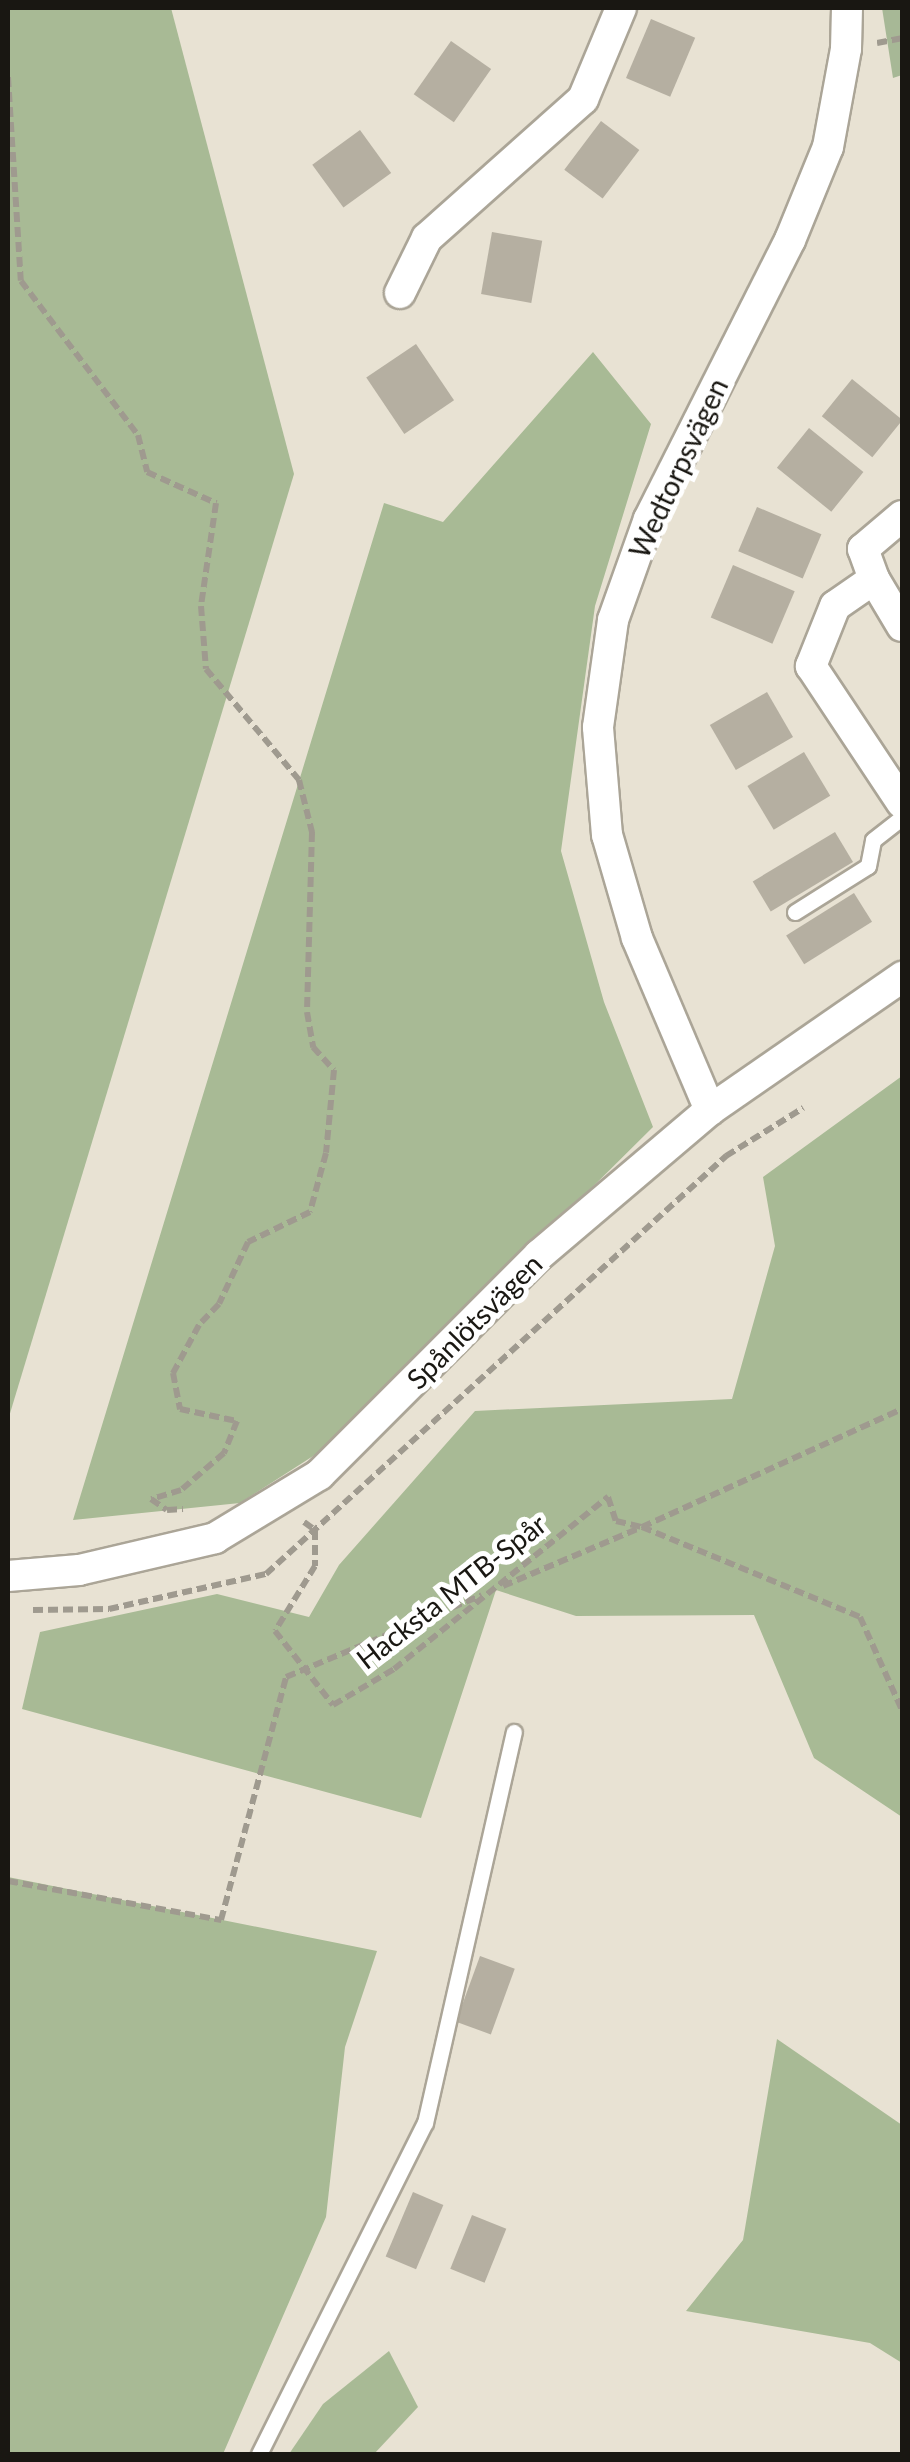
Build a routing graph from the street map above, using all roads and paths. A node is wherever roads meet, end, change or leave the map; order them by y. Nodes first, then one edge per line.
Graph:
1 (621, 8) edge
2 (846, 8) edge
3 (8, 77) edge
4 (400, 293) dead end
5 (902, 516) edge
6 (874, 579) junction
7 (902, 626) edge
8 (902, 802) edge
9 (902, 817) edge
10 (795, 912) dead end
11 (902, 977) edge
12 (710, 1110) junction
13 (902, 1408) edge
14 (275, 1502) junction
15 (203, 1507) dead end
16 (642, 1527) junction
17 (8, 1576) edge
18 (494, 1590) junction
19 (305, 1669) junction
20 (902, 1710) edge
21 (514, 1732) dead end
22 (8, 1881) edge
23 (258, 2454) edge

1 - 4 street
2 - 12 street, Wedtorpsvägen
3 - 15 path
5 - 6 street
6 - 7 street
6 - 8 street
9 - 10 lane
11 - 12 street, Spånlötsvägen
12 - 14 street, Spånlötsvägen
13 - 16 path
14 - 17 street, Spånlötsvägen
14 - 19 path, Hacksta MTB-Spår
16 - 18 path
16 - 18 path, Hacksta MTB-Spår
16 - 20 path
18 - 19 path
18 - 19 path, Hacksta MTB-Spår
19 - 22 path
21 - 23 lane

